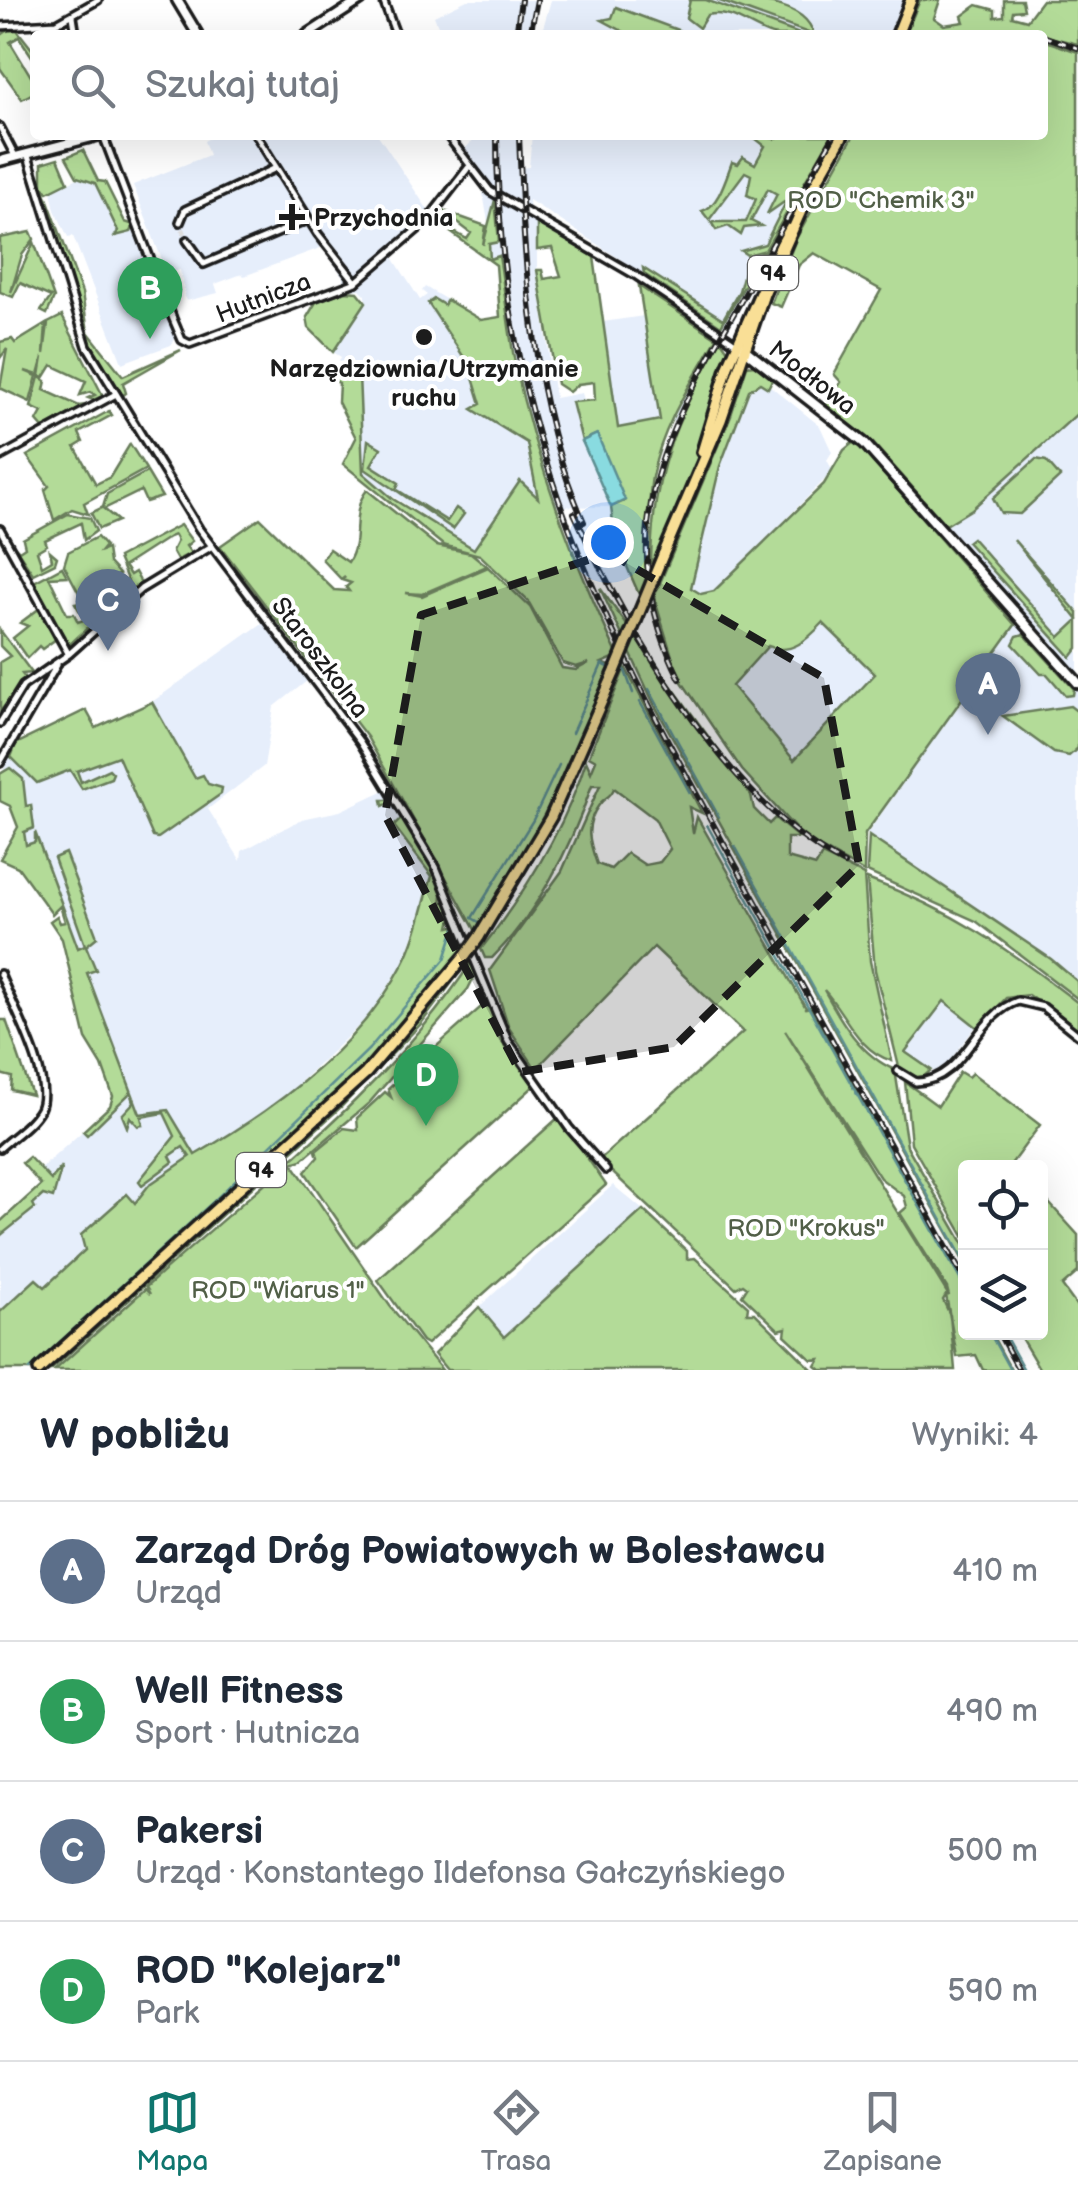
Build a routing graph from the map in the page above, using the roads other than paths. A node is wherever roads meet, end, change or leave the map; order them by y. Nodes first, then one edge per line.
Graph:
1 (98, 0) edge
2 (177, 0) edge
3 (361, 0) edge
4 (383, 0) edge
5 (911, 0) edge
6 (74, 14) junction
7 (0, 26) edge
8 (74, 30) edge
9 (195, 30) edge
10 (315, 30) edge
11 (394, 30) edge
12 (899, 30) edge
13 (0, 127) edge
14 (84, 140) edge
15 (103, 140) edge
16 (259, 140) edge
17 (450, 140) edge
18 (840, 140) edge
19 (28, 156) junction
20 (16, 159) junction
21 (0, 162) edge
22 (276, 168) junction
23 (468, 168) junction
24 (308, 220) junction
25 (180, 222) dead end
26 (186, 240) tunnel mouth
27 (356, 282) junction
28 (741, 346) junction
29 (116, 394) junction
30 (0, 456) edge
31 (0, 529) edge
32 (212, 546) junction
33 (66, 656) junction
34 (1078, 683) edge
35 (18, 691) junction
36 (30, 707) junction
37 (0, 723) edge
38 (0, 763) edge
39 (0, 974) edge
40 (1078, 1035) edge
41 (898, 1072) dead end
42 (0, 1148) edge
43 (606, 1170) dead end
44 (39, 1370) edge

1 - 6 street
2 - 9 street
3 - 10 street
4 - 11 street
5 - 12 main road
6 - 7 street
6 - 8 street
13 - 20 street
14 - 19 street
15 - 27 street, Hutnicza
16 - 22 street
17 - 23 street, Modłowa
18 - 28 main road, 94
19 - 20 street
19 - 29 street, Staroszkolna
20 - 21 street
22 - 24 street
22 - 25 street
23 - 27 street, Hutnicza
23 - 28 street, Modłowa
24 - 26 street
24 - 27 street
28 - 34 street, Modłowa
28 - 44 main road, 94, bridge
29 - 30 street
29 - 32 street, Staroszkolna
31 - 33 street
32 - 33 street
32 - 43 street, Staroszkolna
33 - 35 street
33 - 36 street
35 - 36 street
35 - 37 street
36 - 38 street
39 - 42 street
40 - 41 street

